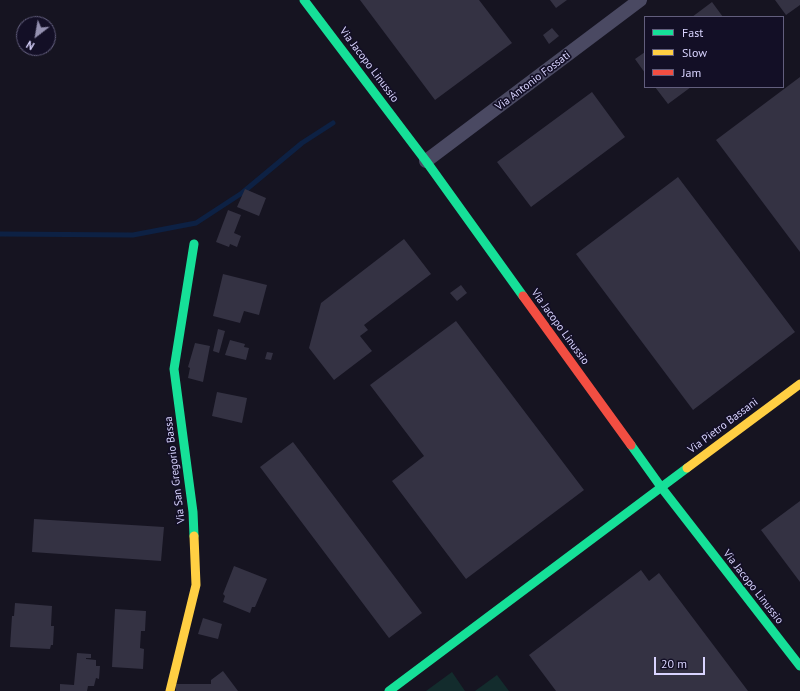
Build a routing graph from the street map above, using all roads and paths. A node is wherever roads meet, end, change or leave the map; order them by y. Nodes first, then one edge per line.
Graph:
1 (304, 0) edge
2 (640, 0) edge
3 (426, 161) junction
4 (194, 244) dead end
5 (800, 384) edge
6 (661, 487) junction
7 (800, 666) edge
8 (170, 691) edge
9 (389, 691) edge

1 - 3 street, Via Jacopo Linussio
2 - 3 street, Via Antonio Fossati
3 - 6 street, Via Jacopo Linussio
4 - 8 street, Via San Gregorio Bassa
5 - 6 street, Via Pietro Bassani
6 - 7 street, Via Jacopo Linussio
6 - 9 street, Via Pietro Bassani

